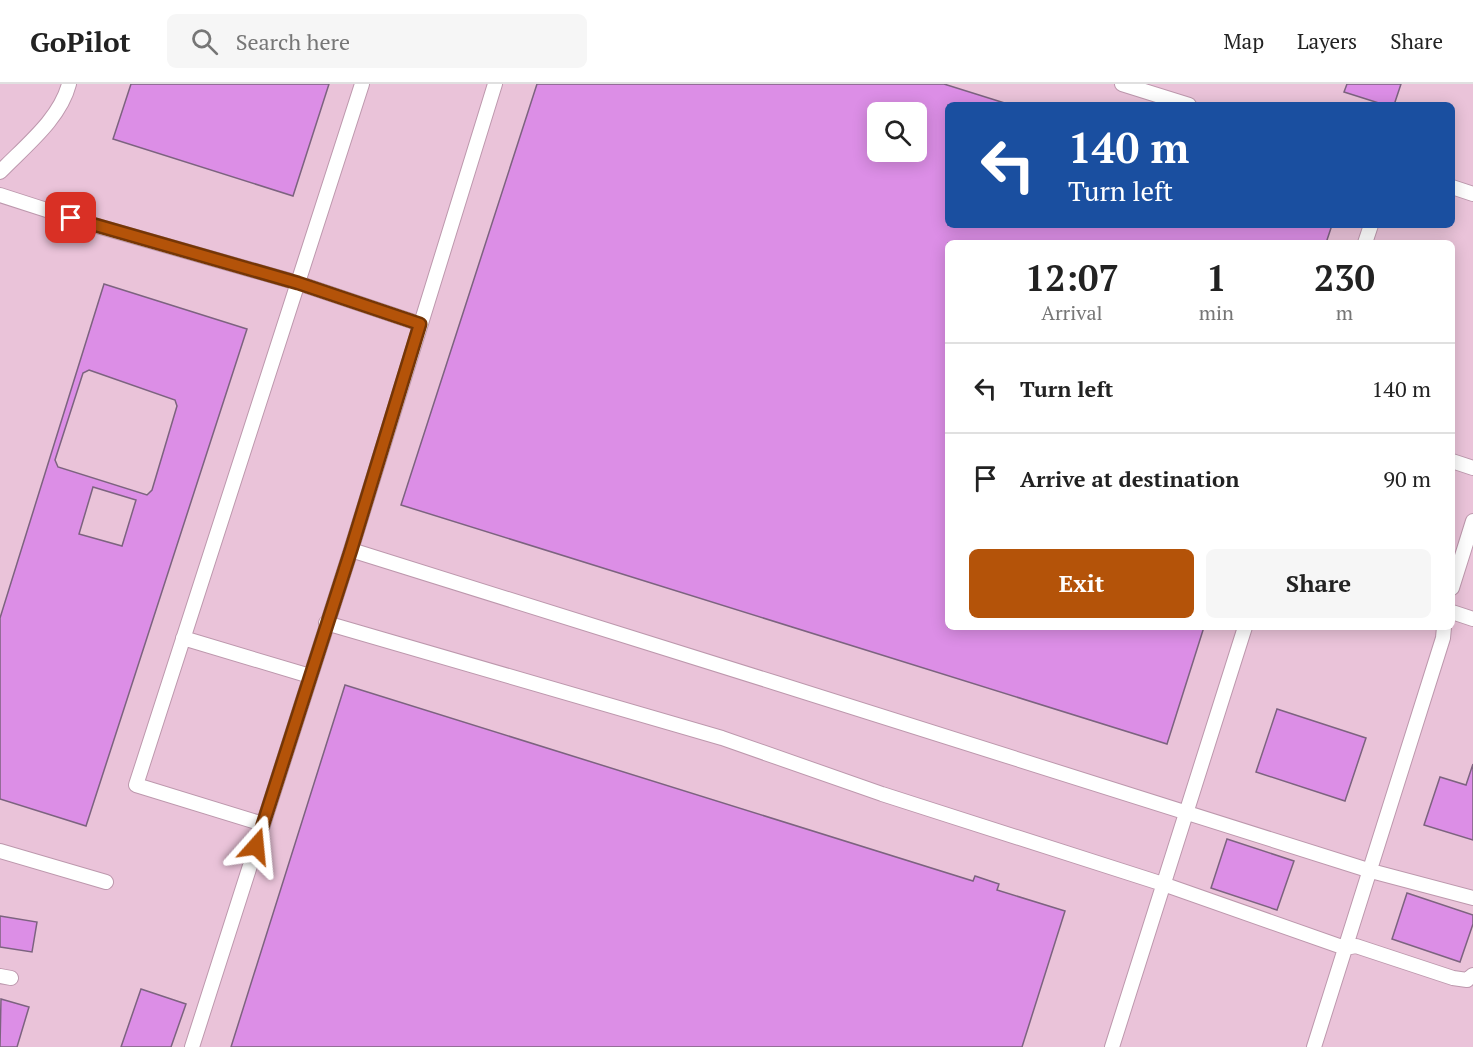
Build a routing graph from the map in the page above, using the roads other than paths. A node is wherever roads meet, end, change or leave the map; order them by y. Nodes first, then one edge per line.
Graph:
1 (69, 84) edge
2 (362, 84) edge
3 (495, 84) edge
4 (1122, 84) edge
5 (1179, 102) edge
6 (0, 172) edge
7 (1455, 188) edge
8 (1473, 194) edge
9 (0, 195) edge
10 (298, 283) junction
11 (420, 324) junction
12 (1455, 462) edge
13 (1473, 468) edge
14 (1473, 521) edge
15 (351, 550) junction
16 (1455, 578) edge
17 (1455, 613) edge
18 (1473, 619) edge
19 (326, 623) junction
20 (1244, 630) edge
21 (1444, 630) edge
22 (183, 638) junction
23 (310, 676) junction
24 (1188, 812) junction
25 (263, 824) junction
26 (0, 851) edge
27 (1371, 872) junction
28 (105, 882) dead end
29 (1163, 884) junction
30 (1473, 898) edge
31 (1345, 948) junction
32 (1473, 975) edge
33 (192, 1047) edge
34 (1112, 1047) edge
35 (1314, 1047) edge

1 - 6 lane
2 - 10 lane
3 - 11 lane
4 - 5 lane
7 - 8 lane
9 - 10 lane
10 - 11 lane
10 - 22 lane
11 - 15 lane
12 - 13 lane
14 - 16 lane
15 - 19 lane
15 - 24 lane
17 - 18 lane
19 - 23 lane
19 - 29 lane
20 - 24 lane
21 - 27 lane
22 - 23 lane
22 - 25 lane
23 - 25 lane
24 - 27 lane
24 - 29 lane
25 - 33 lane
26 - 28 lane
27 - 30 lane
27 - 31 lane
29 - 31 lane
29 - 34 lane
31 - 32 lane
31 - 35 lane

